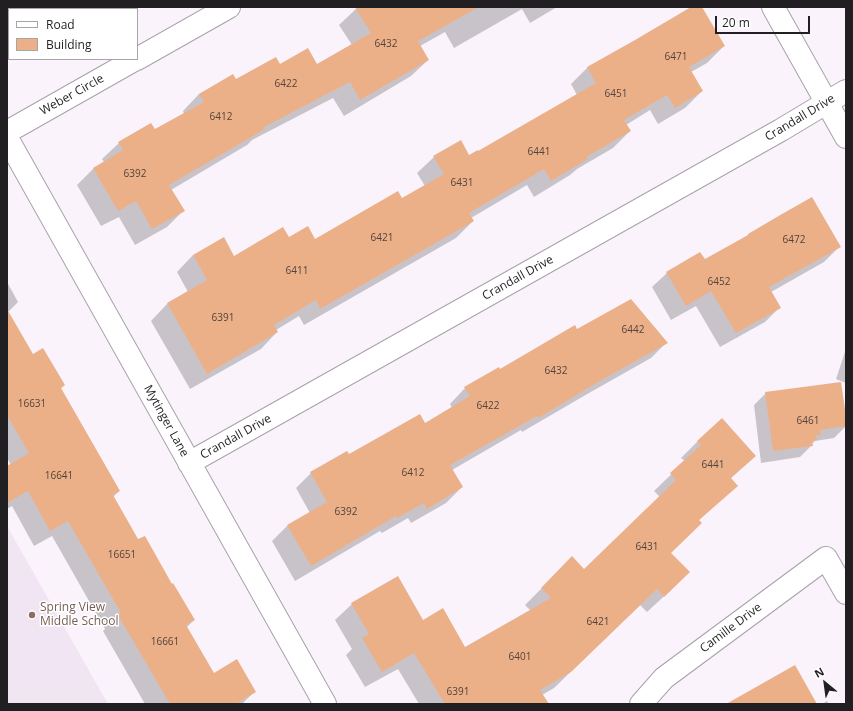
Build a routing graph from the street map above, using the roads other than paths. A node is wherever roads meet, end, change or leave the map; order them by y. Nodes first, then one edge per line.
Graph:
1 (229, 7) edge
2 (773, 7) edge
3 (138, 58) edge
4 (135, 60) edge
5 (846, 91) edge
6 (826, 102) junction
7 (7, 132) edge
8 (846, 137) edge
9 (7, 138) edge
10 (189, 463) junction
11 (846, 593) edge
12 (325, 704) edge
13 (641, 704) edge

1 - 3 street, Weber Circle
2 - 6 street
4 - 7 street, Weber Circle
5 - 6 street, Crandall Drive
6 - 8 street
6 - 10 street, Crandall Drive
9 - 10 street, Mytinger Lane
10 - 12 street, Mytinger Lane
11 - 13 street, Camille Drive

